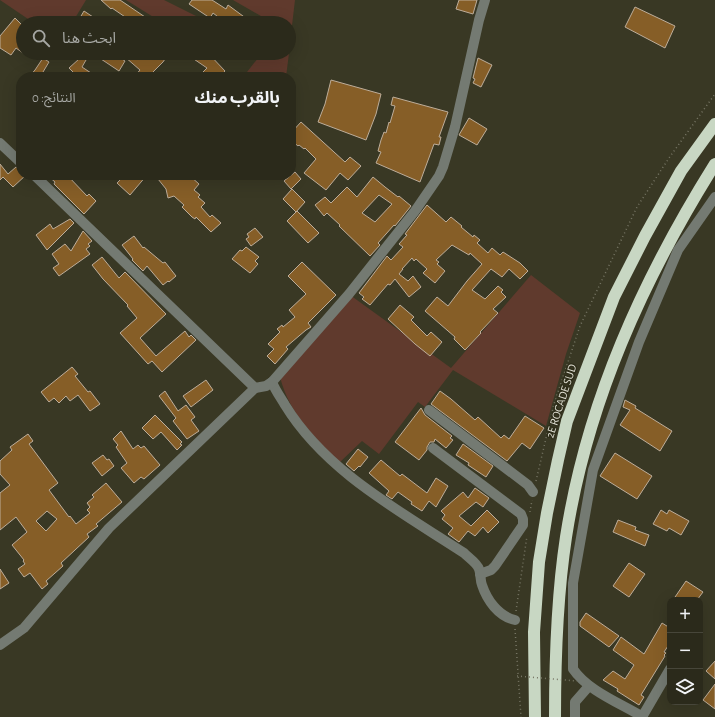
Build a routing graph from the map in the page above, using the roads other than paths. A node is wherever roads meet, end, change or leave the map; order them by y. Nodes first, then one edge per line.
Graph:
1 (485, 0) edge
2 (715, 124) edge
3 (0, 143) edge
4 (16, 158) edge
5 (715, 164) edge
6 (39, 180) edge
7 (715, 197) edge
8 (272, 382) junction
9 (255, 388) junction
10 (429, 410) dead end
11 (433, 448) dead end
12 (533, 492) dead end
13 (480, 574) junction
14 (515, 620) dead end
15 (0, 645) edge
16 (669, 669) edge
17 (589, 686) junction
18 (534, 717) edge
19 (555, 717) edge
20 (575, 717) edge
21 (642, 717) edge

1 - 8 street
2 - 18 highway, 2E ROCADE SUD
3 - 4 street
5 - 19 highway
6 - 9 street
7 - 17 street
8 - 9 street
8 - 13 street
9 - 15 street
10 - 12 street
11 - 13 street
13 - 14 street
16 - 21 street
17 - 20 street
17 - 21 street

